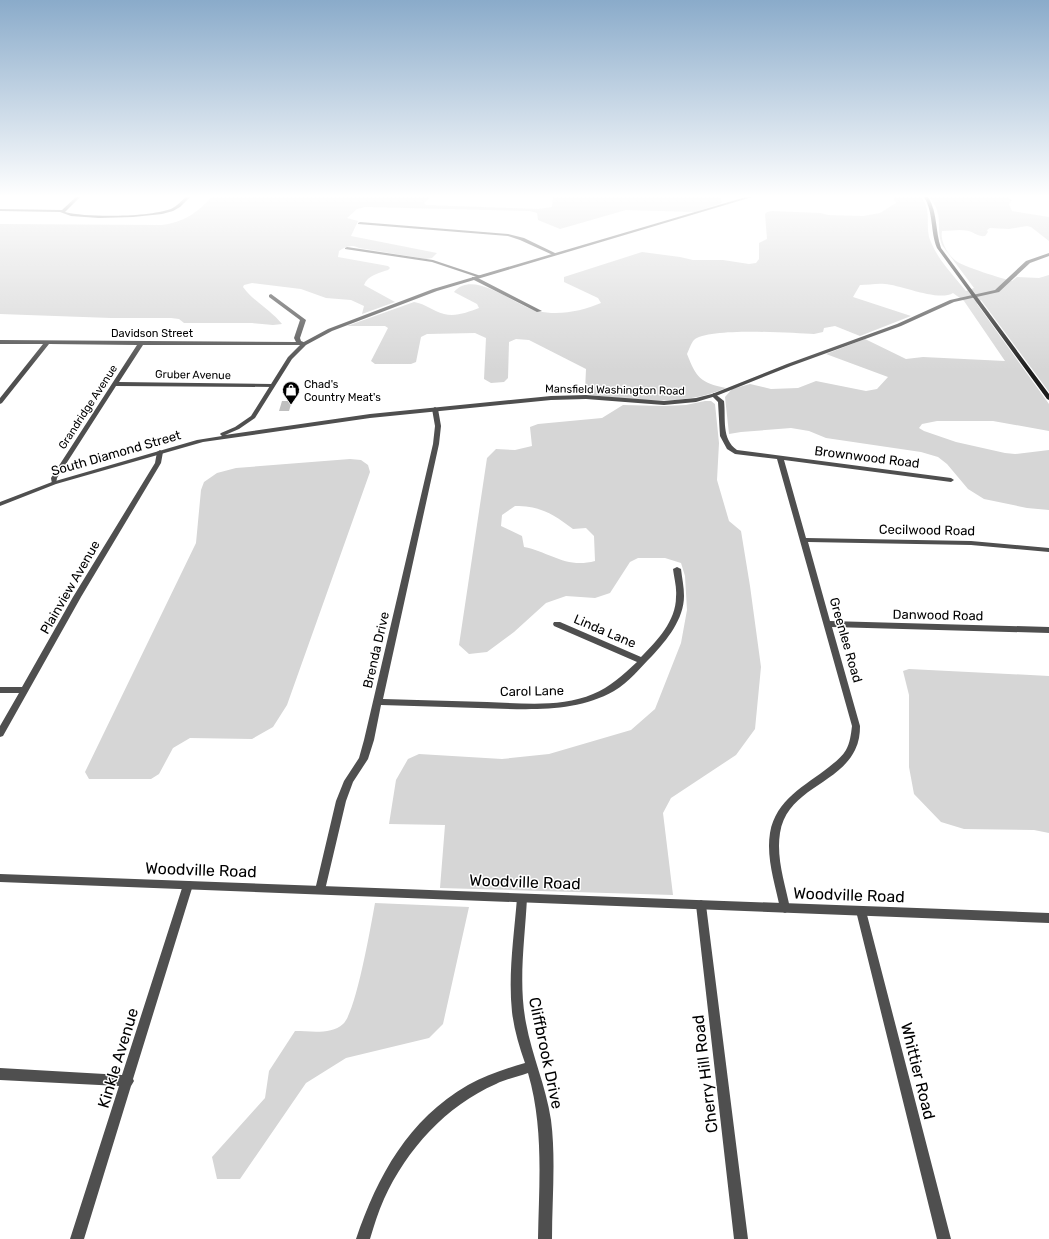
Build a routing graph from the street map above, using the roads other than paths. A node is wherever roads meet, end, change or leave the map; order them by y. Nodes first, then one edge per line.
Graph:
1 (392, 255) edge
2 (552, 255) edge
3 (945, 255) edge
4 (1047, 255) edge
5 (476, 277) junction
6 (271, 296) dead end
7 (974, 296) junction
8 (539, 311) dead end
9 (0, 342) edge
10 (47, 343) junction
11 (141, 343) junction
12 (304, 344) junction
13 (114, 384) junction
14 (272, 386) junction
15 (714, 395) junction
16 (1049, 398) edge
17 (0, 402) edge
18 (435, 409) junction
19 (246, 422) junction
20 (257, 432) junction
21 (199, 442) junction
22 (160, 452) junction
23 (780, 458) junction
24 (951, 480) dead end
25 (54, 483) junction
26 (0, 504) edge
27 (803, 540) junction
28 (1049, 550) edge
29 (677, 569) dead end
30 (557, 624) dead end
31 (827, 624) junction
32 (1049, 630) edge
33 (642, 661) junction
34 (0, 690) edge
35 (25, 690) junction
36 (378, 702) junction
37 (0, 734) edge
38 (0, 878) edge
39 (188, 885) junction
40 (320, 890) junction
41 (522, 898) junction
42 (701, 905) junction
43 (785, 908) junction
44 (861, 911) junction
45 (1049, 918) edge
46 (532, 1066) junction
47 (0, 1074) edge
48 (128, 1081) junction
49 (77, 1239) edge
50 (363, 1239) edge
51 (545, 1239) edge
52 (741, 1239) edge
53 (944, 1239) edge

1 - 5 street
2 - 5 street
3 - 7 main road
4 - 7 street, Mansfield Washington Road
5 - 8 street
5 - 12 street
6 - 12 street
7 - 15 street, Mansfield Washington Road
7 - 16 main road
9 - 10 street, Davidson Street
10 - 11 street, Davidson Street
10 - 17 street
11 - 12 street, Davidson Street
11 - 13 street, Grandridge Avenue
12 - 14 street, South Diamond Street
13 - 14 street, Gruber Avenue
13 - 25 street, Grandridge Avenue
14 - 19 street, South Diamond Street
15 - 18 street, Mansfield Washington Road
15 - 23 street
18 - 20 street, Mansfield Washington Road
18 - 36 street, Brenda Drive
19 - 20 street
19 - 21 street, South Diamond Street
20 - 21 street, Mansfield Washington Road
21 - 22 street, South Diamond Street
22 - 25 street, South Diamond Street
22 - 35 street, Plainview Avenue
23 - 24 street, Brownwood Road
23 - 27 street, Greenlee Road
25 - 26 street, South Diamond Street
27 - 28 street, Cecilwood Road
27 - 31 street, Greenlee Road
29 - 33 street, Carol Lane
30 - 33 street, Linda Lane
31 - 32 street, Danwood Road
31 - 43 street, Greenlee Road
33 - 36 street, Carol Lane
34 - 35 street
35 - 37 street, Plainview Avenue
36 - 40 street, Brenda Drive
38 - 39 street, Woodville Road
39 - 40 street, Woodville Road
39 - 48 street, Kinkle Avenue
40 - 41 street, Woodville Road
41 - 42 street, Woodville Road
41 - 46 street, Cliffbrook Drive
42 - 43 street, Woodville Road
42 - 52 street, Cherry Hill Road
43 - 44 street, Woodville Road
44 - 45 street, Woodville Road
44 - 53 street, Whittier Road
46 - 50 street
46 - 51 street, Cliffbrook Drive
47 - 48 street
48 - 49 street, Kinkle Avenue

